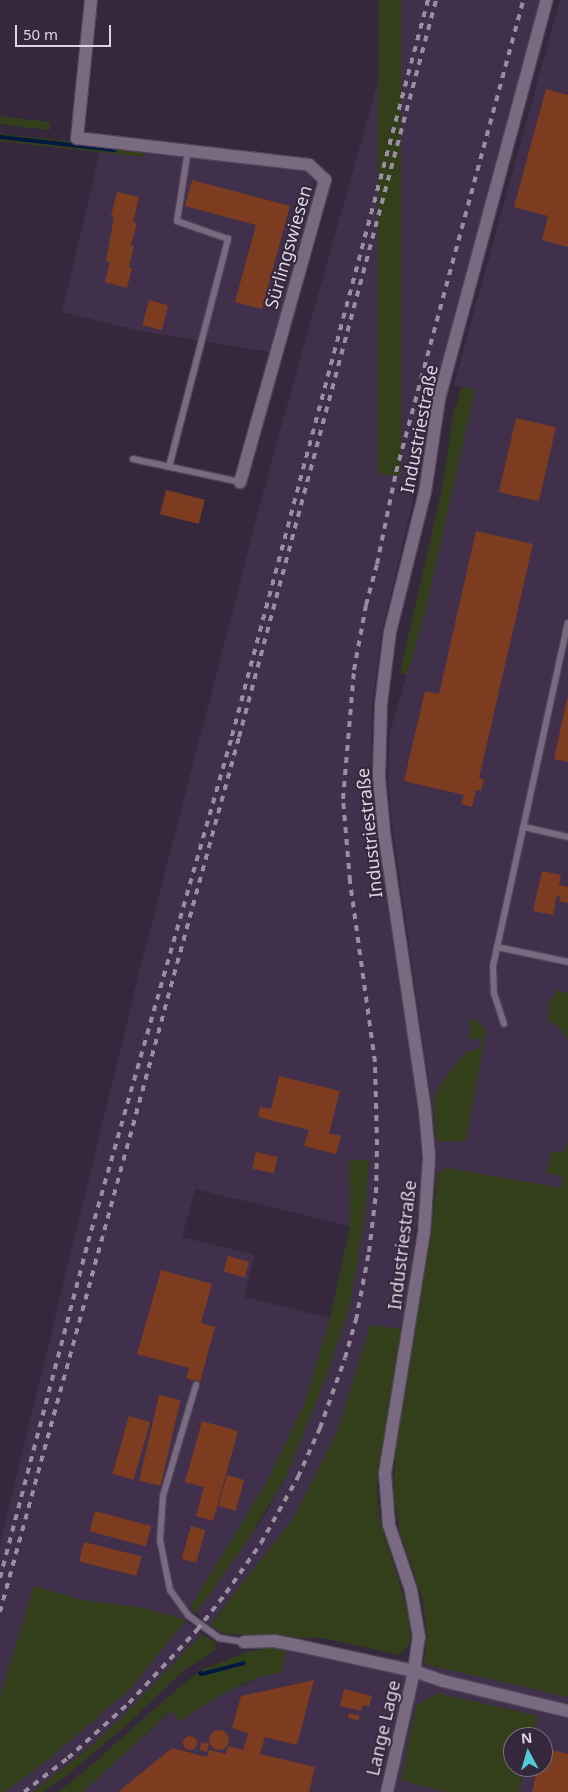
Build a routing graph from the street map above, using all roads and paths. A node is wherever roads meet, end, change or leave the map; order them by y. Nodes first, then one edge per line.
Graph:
1 (91, 0) edge
2 (547, 0) edge
3 (188, 150) junction
4 (133, 459) dead end
5 (169, 467) junction
6 (240, 482) joint
7 (568, 623) edge
8 (524, 827) junction
9 (568, 837) edge
10 (498, 947) junction
11 (568, 962) edge
12 (504, 1024) dead end
13 (196, 1385) dead end
14 (244, 1642) joint
15 (414, 1671) junction
16 (568, 1711) edge
17 (387, 1792) edge

1 - 3 street, Sürlingswiesen
2 - 15 street, Industriestraße
3 - 5 lane
3 - 6 street, Sürlingswiesen
4 - 5 lane
5 - 6 lane
7 - 8 lane
8 - 9 lane
8 - 10 lane
10 - 11 lane
10 - 12 lane
13 - 14 lane
14 - 15 street
15 - 16 street
15 - 17 street, Lange Lage

